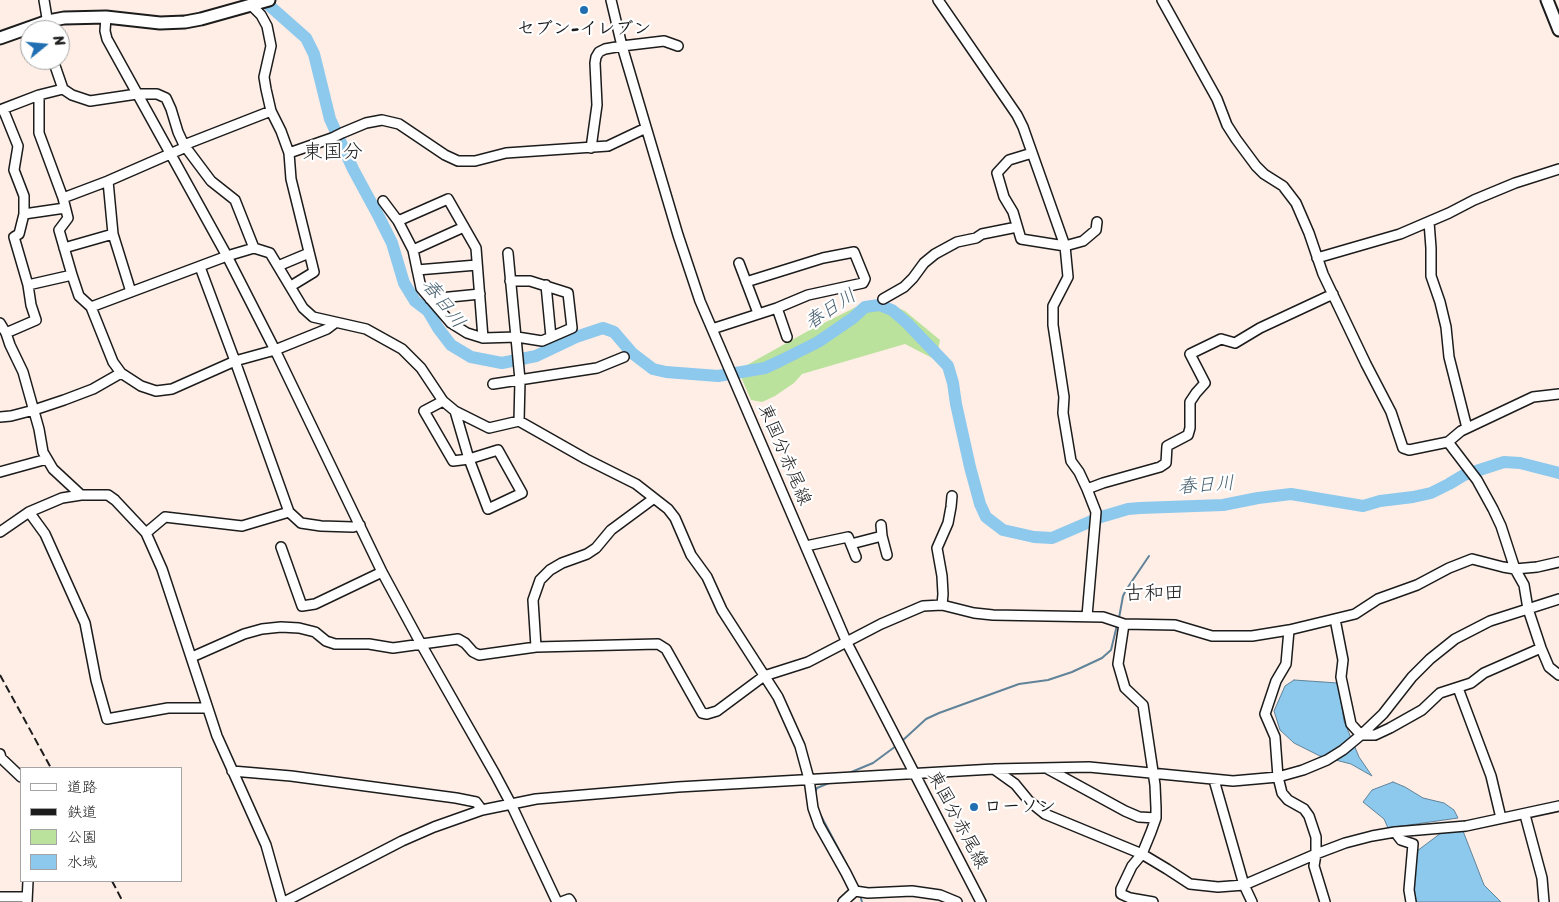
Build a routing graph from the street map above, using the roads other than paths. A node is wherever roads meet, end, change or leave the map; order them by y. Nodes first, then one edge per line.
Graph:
1 (44, 0) edge
2 (269, 0) edge
3 (611, 0) edge
4 (938, 0) edge
5 (1162, 0) edge
6 (1547, 0) edge
7 (252, 5) junction
8 (106, 16) junction
9 (47, 20) edge
10 (68, 20) edge
11 (1559, 30) edge
12 (20, 33) edge
13 (0, 38) edge
14 (622, 46) junction
15 (678, 46) dead end
16 (56, 70) edge
17 (63, 89) junction
18 (137, 94) junction
19 (39, 95) junction
20 (1, 109) edge
21 (271, 111) junction
22 (646, 128) junction
23 (185, 146) junction
24 (591, 148) junction
25 (289, 153) junction
26 (1032, 153) junction
27 (170, 154) junction
28 (1559, 169) edge
29 (108, 181) junction
30 (383, 201) dead end
31 (64, 203) junction
32 (24, 214) junction
33 (398, 221) junction
34 (1097, 222) dead end
35 (1429, 222) junction
36 (464, 227) junction
37 (1016, 227) junction
38 (113, 234) junction
39 (1065, 246) junction
40 (64, 248) junction
41 (254, 248) junction
42 (414, 250) junction
43 (309, 253) junction
44 (508, 253) dead end
45 (227, 256) junction
46 (1317, 258) junction
47 (739, 263) dead end
48 (477, 265) junction
49 (278, 266) junction
50 (200, 267) junction
51 (417, 270) junction
52 (72, 275) junction
53 (510, 281) junction
54 (746, 282) junction
55 (28, 285) junction
56 (546, 285) junction
57 (291, 286) junction
58 (131, 292) junction
59 (480, 294) junction
60 (1333, 294) junction
61 (430, 299) junction
62 (883, 299) dead end
63 (91, 307) junction
64 (777, 308) junction
65 (758, 313) junction
66 (0, 323) edge
67 (335, 323) junction
68 (712, 329) junction
69 (6, 334) junction
70 (551, 337) junction
71 (787, 337) dead end
72 (483, 338) junction
73 (516, 341) junction
74 (10, 345) junction
75 (0, 350) edge
76 (275, 350) junction
77 (624, 357) dead end
78 (235, 361) junction
79 (122, 373) junction
80 (520, 380) junction
81 (493, 384) dead end
82 (1559, 394) edge
83 (443, 401) junction
84 (34, 410) junction
85 (455, 411) junction
86 (0, 417) edge
87 (519, 421) junction
88 (1466, 428) junction
89 (1448, 442) junction
90 (470, 458) junction
91 (47, 459) junction
92 (0, 472) edge
93 (1087, 489) junction
94 (81, 495) junction
95 (952, 496) dead end
96 (653, 499) junction
97 (29, 512) junction
98 (289, 512) junction
99 (360, 525) junction
100 (881, 525) dead end
101 (0, 532) edge
102 (146, 533) junction
103 (882, 536) junction
104 (851, 544) junction
105 (806, 546) junction
106 (281, 547) dead end
107 (887, 555) dead end
108 (856, 557) dead end
109 (1559, 562) edge
110 (1515, 568) junction
111 (382, 572) junction
112 (1559, 599) edge
113 (942, 605) junction
114 (1528, 608) junction
115 (1087, 616) junction
116 (1335, 619) junction
117 (1124, 624) junction
118 (1289, 630) junction
119 (847, 643) junction
120 (421, 644) junction
121 (536, 647) junction
122 (1541, 648) junction
123 (192, 657) junction
124 (1559, 675) edge
125 (764, 676) junction
126 (1458, 688) junction
127 (207, 708) junction
128 (1361, 735) junction
129 (0, 754) edge
130 (1046, 768) junction
131 (994, 769) junction
132 (232, 771) junction
133 (1153, 773) junction
134 (914, 774) junction
135 (20, 776) edge
136 (1278, 777) junction
137 (809, 779) junction
138 (1214, 780) junction
139 (511, 804) junction
140 (1559, 806) edge
141 (482, 810) junction
142 (1525, 814) junction
143 (1156, 818) junction
144 (1500, 818) junction
145 (1395, 832) junction
146 (1142, 854) junction
147 (1316, 854) junction
148 (28, 882) edge
149 (1244, 885) junction
150 (855, 891) junction
151 (0, 897) edge
152 (27, 900) edge
153 (283, 902) edge
154 (557, 902) edge
155 (561, 902) edge
156 (571, 902) edge
157 (843, 902) edge
158 (957, 902) edge
159 (981, 902) edge
160 (1153, 902) edge
161 (1252, 902) edge
162 (1325, 902) edge
163 (1411, 902) edge
164 (1544, 902) edge

1 - 9 street
2 - 7 main road
3 - 14 street, 東国分赤尾線
4 - 26 street
5 - 46 street
6 - 11 main road
7 - 8 main road
7 - 21 street
8 - 10 main road
8 - 18 street
12 - 13 main road
14 - 15 street
14 - 22 street, 東国分赤尾線
14 - 24 street
16 - 17 street
17 - 18 street
17 - 19 street
18 - 23 street
18 - 27 street
19 - 20 street
19 - 31 street
20 - 32 street
21 - 23 street
21 - 25 street
22 - 24 street
22 - 68 street, 東国分赤尾線
23 - 27 street
23 - 41 street
24 - 25 street
25 - 43 street
26 - 37 street
26 - 39 street
27 - 29 street
27 - 45 street
28 - 35 street
29 - 31 street
29 - 38 street
30 - 33 street
31 - 32 street
31 - 40 street
32 - 55 street
33 - 36 street
33 - 42 street
34 - 39 street
35 - 46 street
35 - 88 street
36 - 42 street
36 - 48 street
37 - 39 street
37 - 62 street
38 - 40 street
38 - 58 street
39 - 93 street
40 - 52 street
41 - 45 street
41 - 49 street
42 - 51 street
43 - 49 street
43 - 57 street
44 - 53 street
45 - 50 street
45 - 76 street
46 - 60 street
47 - 54 street
48 - 51 street
48 - 59 street
49 - 57 street
50 - 58 street
50 - 78 street
51 - 61 street
52 - 55 street
52 - 63 street
53 - 56 street
53 - 73 street
54 - 64 street
54 - 65 street
55 - 69 street
56 - 70 street
56 - 70 street
57 - 67 street
58 - 63 street
59 - 61 street
59 - 72 street
60 - 89 street
60 - 93 street
61 - 72 street
63 - 79 street
64 - 65 street
64 - 71 street
65 - 68 street
66 - 69 street
67 - 76 street
67 - 83 street
68 - 105 street, 東国分赤尾線
69 - 74 street
70 - 73 street
72 - 73 street
73 - 80 street
74 - 75 street
74 - 84 street
76 - 78 street
76 - 99 street
77 - 80 street
78 - 79 street
78 - 98 street
79 - 84 street
80 - 81 street
80 - 87 street
82 - 88 street
83 - 85 street
83 - 90 street
84 - 86 street
84 - 91 street
85 - 87 street
85 - 90 street
87 - 96 street
88 - 89 street
89 - 110 street
90 - 90 street
91 - 92 street
91 - 94 street
93 - 115 street
94 - 97 street
94 - 102 street
95 - 113 street
96 - 121 street
96 - 125 street
97 - 101 street
97 - 127 street
98 - 99 street
98 - 102 street
99 - 111 street
100 - 103 street
102 - 123 street
103 - 104 street
103 - 107 street
104 - 105 street
104 - 108 street
105 - 119 street, 東国分赤尾線
106 - 111 street
109 - 110 street
110 - 114 street
110 - 116 street
111 - 120 street
112 - 114 street
113 - 115 street
113 - 119 street
114 - 122 street
114 - 128 street
115 - 117 street
116 - 118 street
116 - 128 street
117 - 118 street
117 - 133 street
118 - 136 street
119 - 125 street
119 - 134 street, 東国分赤尾線
120 - 121 street
120 - 123 street
120 - 139 street
121 - 125 street
122 - 124 street
122 - 126 street
123 - 127 street
125 - 137 street
126 - 128 street
126 - 144 street
127 - 132 street
128 - 136 street
129 - 135 street
130 - 131 street
130 - 133 street
130 - 143 street
131 - 134 street
131 - 146 street
132 - 141 street
132 - 153 street
133 - 138 street
133 - 143 street
134 - 137 street
134 - 159 street, 東国分赤尾線
136 - 138 street
136 - 147 street
137 - 139 street
137 - 150 street
138 - 149 street
139 - 141 street
139 - 154 street
140 - 142 street
141 - 153 street
142 - 144 street
142 - 164 street
143 - 146 street
144 - 145 street
145 - 147 street
145 - 163 street
146 - 149 street
146 - 160 street
147 - 149 street
147 - 162 street
148 - 152 street
149 - 161 street
150 - 157 street
150 - 158 street
151 - 152 street
155 - 156 street

